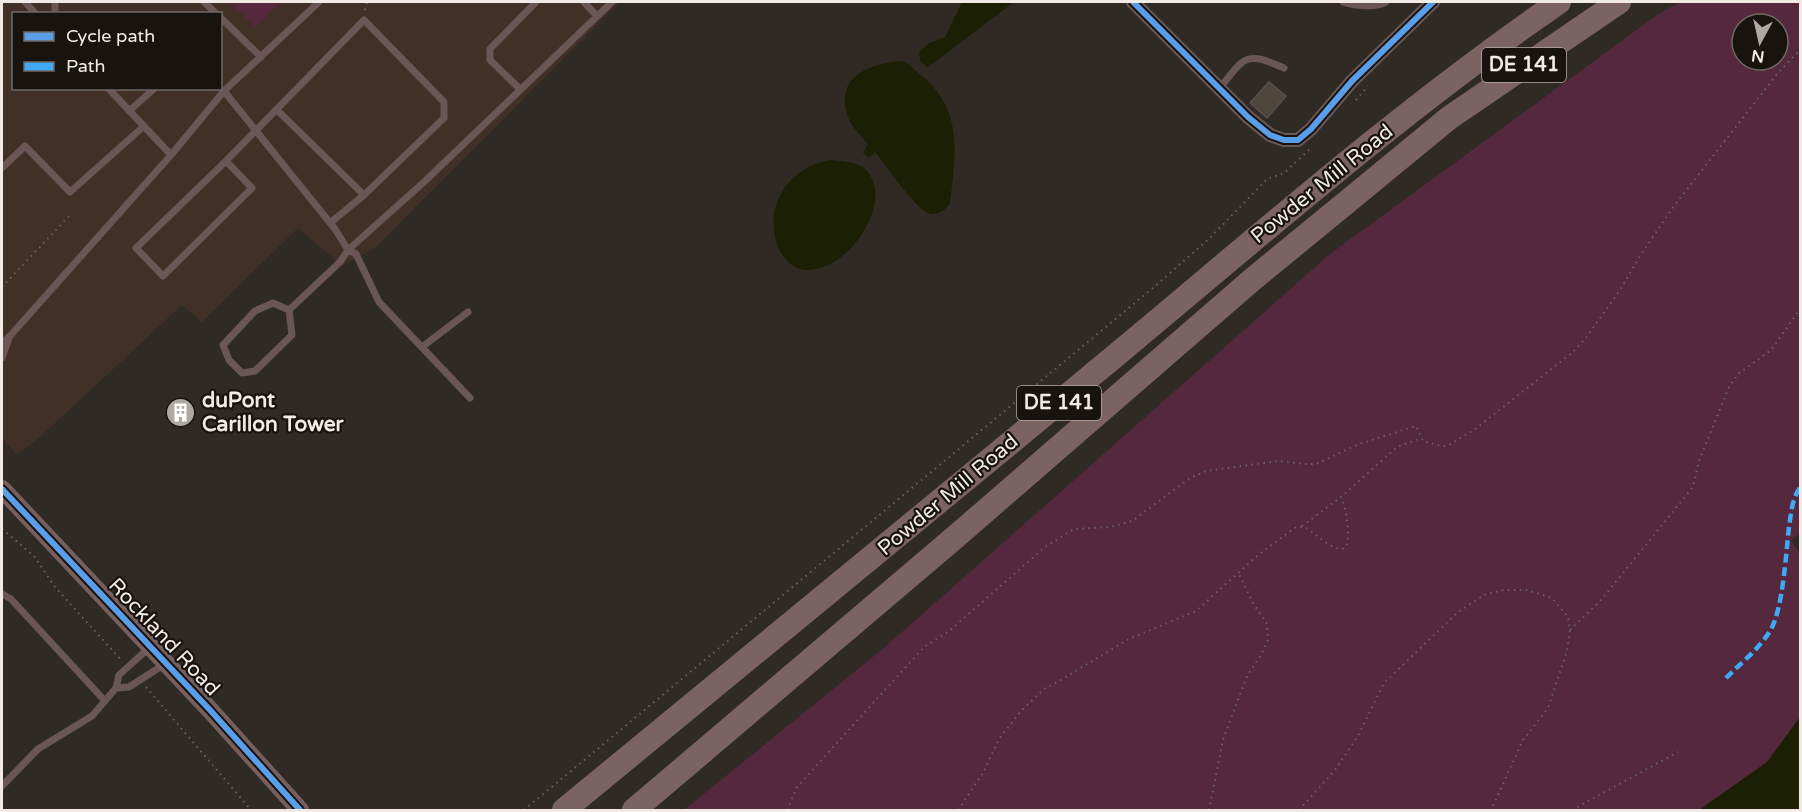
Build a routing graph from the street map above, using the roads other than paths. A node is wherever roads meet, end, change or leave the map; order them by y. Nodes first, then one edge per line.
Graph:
1 (320, 2) edge
2 (536, 2) edge
3 (584, 2) edge
4 (612, 2) edge
5 (1134, 2) edge
6 (1343, 2) edge
7 (1386, 2) edge
8 (1433, 2) edge
9 (1559, 2) edge
10 (1619, 2) edge
11 (597, 16) junction
12 (222, 19) edge
13 (261, 57) junction
14 (1284, 68) dead end
15 (1220, 88) junction
16 (520, 89) junction
17 (110, 90) edge
18 (152, 90) edge
19 (224, 91) junction
20 (277, 110) junction
21 (129, 111) junction
22 (144, 126) junction
23 (255, 130) junction
24 (171, 154) junction
25 (226, 161) junction
26 (2, 168) edge
27 (364, 195) junction
28 (330, 224) junction
29 (348, 250) junction
30 (289, 310) junction
31 (468, 312) dead end
32 (10, 336) junction
33 (2, 343) edge
34 (422, 347) junction
35 (2, 358) edge
36 (470, 398) dead end
37 (2, 489) edge
38 (2, 594) edge
39 (150, 646) junction
40 (166, 664) junction
41 (116, 688) junction
42 (105, 701) junction
43 (2, 786) edge
44 (300, 810) edge
45 (564, 810) edge
46 (634, 810) edge

1 - 13 lane
2 - 16 lane
3 - 11 lane
4 - 11 lane
5 - 15 street
6 - 7 lane
8 - 15 street
9 - 45 highway, Powder Mill Road / DE 141
10 - 46 highway, Powder Mill Road / DE 141
11 - 16 lane
12 - 13 lane
13 - 19 lane
14 - 15 lane
16 - 29 lane
17 - 21 lane
18 - 21 lane
19 - 23 lane
19 - 24 lane
20 - 23 lane
20 - 27 lane
20 - 27 lane
21 - 22 lane
22 - 24 lane
22 - 26 lane
23 - 25 lane
23 - 28 lane
24 - 32 lane
25 - 25 lane
27 - 28 lane
28 - 29 lane
29 - 30 lane
29 - 34 lane
30 - 30 lane
31 - 34 lane
32 - 33 lane
32 - 35 lane
34 - 36 lane
37 - 39 street, Rockland Road
38 - 42 lane
39 - 40 street, Rockland Road
39 - 41 lane
40 - 41 lane
40 - 44 street, Rockland Road
41 - 42 lane
42 - 43 lane

